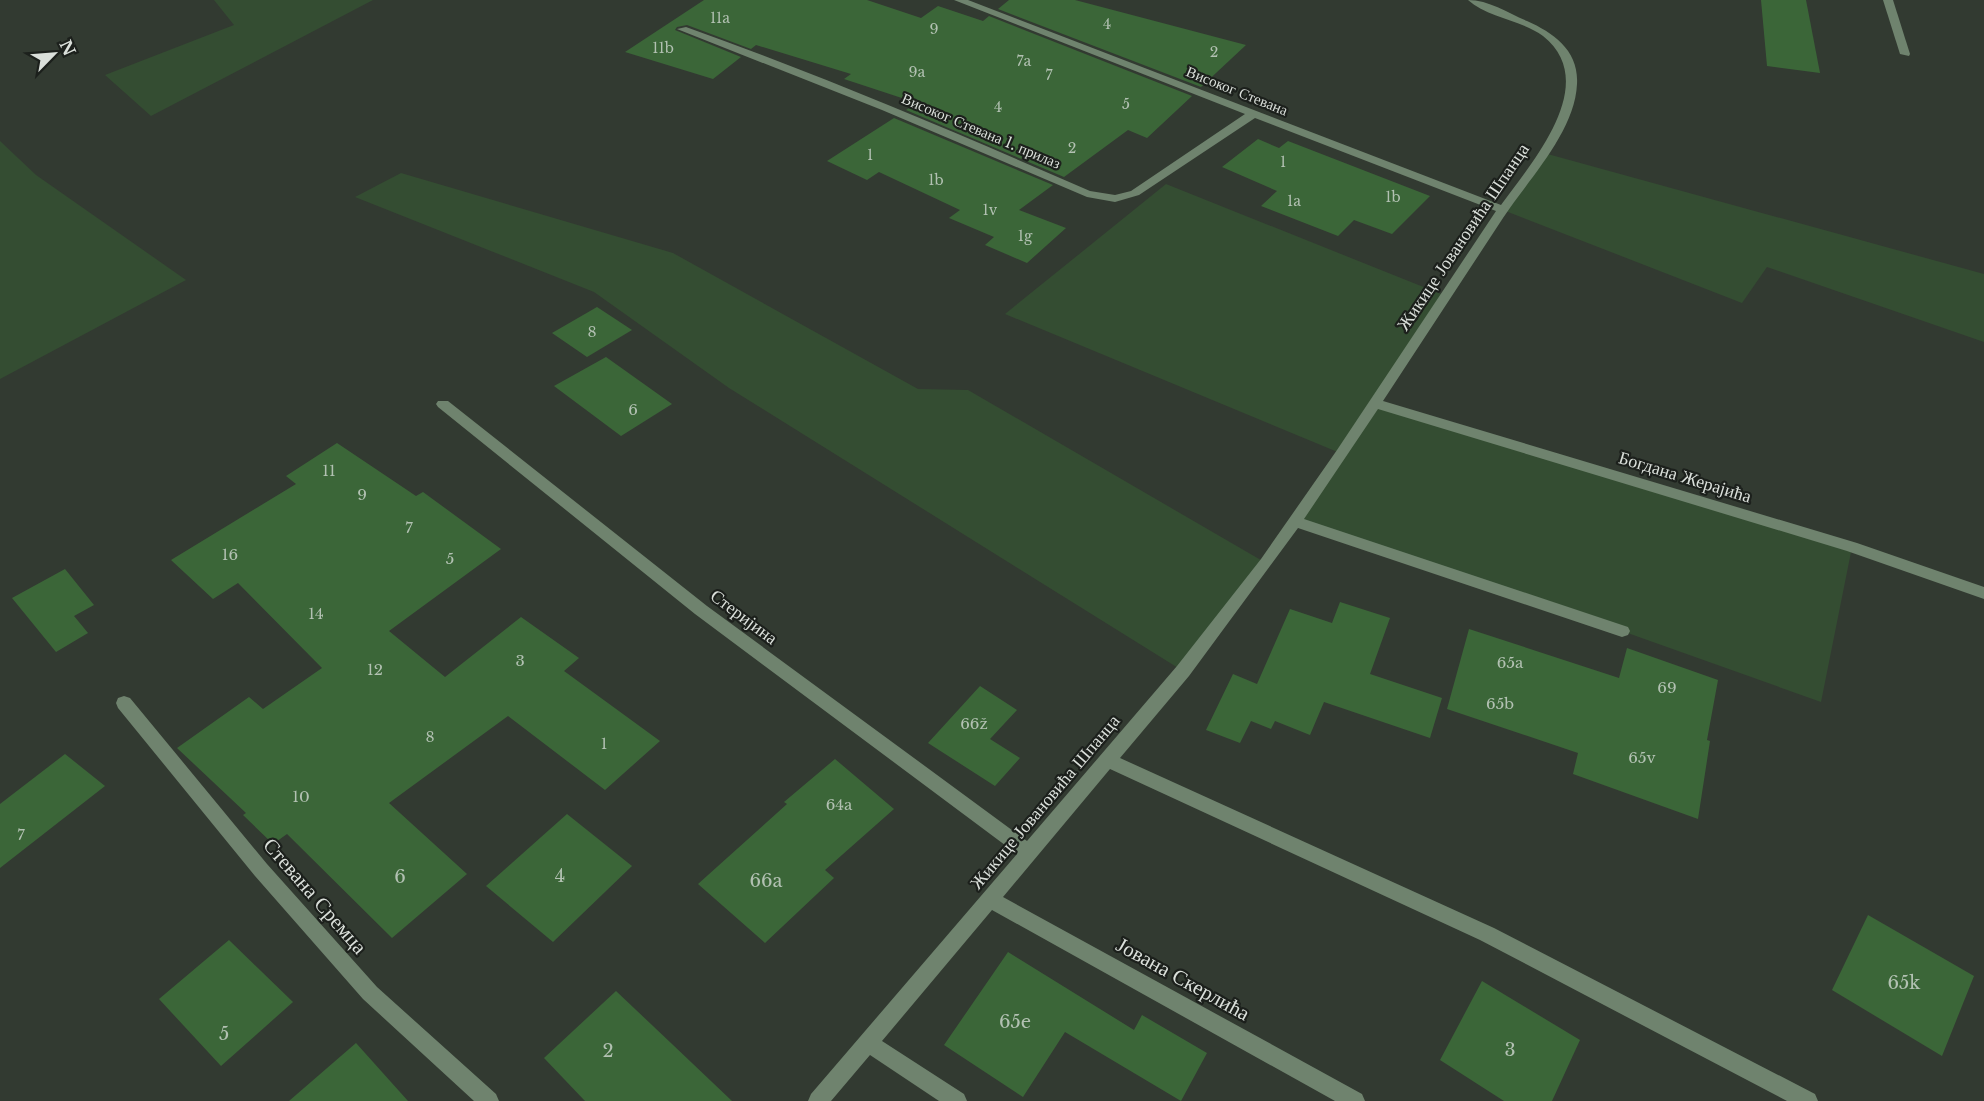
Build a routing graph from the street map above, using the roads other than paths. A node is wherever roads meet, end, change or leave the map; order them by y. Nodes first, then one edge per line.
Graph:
1 (959, 0) edge
2 (1473, 0) edge
3 (1888, 0) edge
4 (682, 29) dead end
5 (1905, 54) dead end
6 (1253, 114) junction
7 (1503, 210) junction
8 (1374, 403) junction
9 (444, 404) dead end
10 (1294, 522) junction
11 (1984, 593) edge
12 (1622, 631) dead end
13 (124, 703) dead end
14 (1107, 760) junction
15 (1028, 852) junction
16 (989, 899) junction
17 (868, 1043) junction
18 (489, 1101) edge
19 (818, 1101) edge
20 (957, 1101) edge
21 (1355, 1101) edge
22 (1808, 1101) edge

1 - 6 street, Високог Стевана
2 - 7 street, Жикице Јовановића Шпанца
3 - 5 street
4 - 6 street, Високог Стевана 1. прилаз
6 - 7 street, Високог Стевана
7 - 8 street, Жикице Јовановића Шпанца
8 - 10 street, Жикице Јовановића Шпанца
8 - 11 street, Богдана Жерајића
9 - 15 street, Стеријина
10 - 12 street
10 - 14 street, Жикице Јовановића Шпанца
13 - 18 street, Стевана Сремца
14 - 15 street, Жикице Јовановића Шпанца
14 - 22 street
15 - 16 street, Жикице Јовановића Шпанца
16 - 17 street, Жикице Јовановића Шпанца
16 - 21 street, Јована Скерлића
17 - 19 street, Жикице Јовановића Шпанца
17 - 20 street

